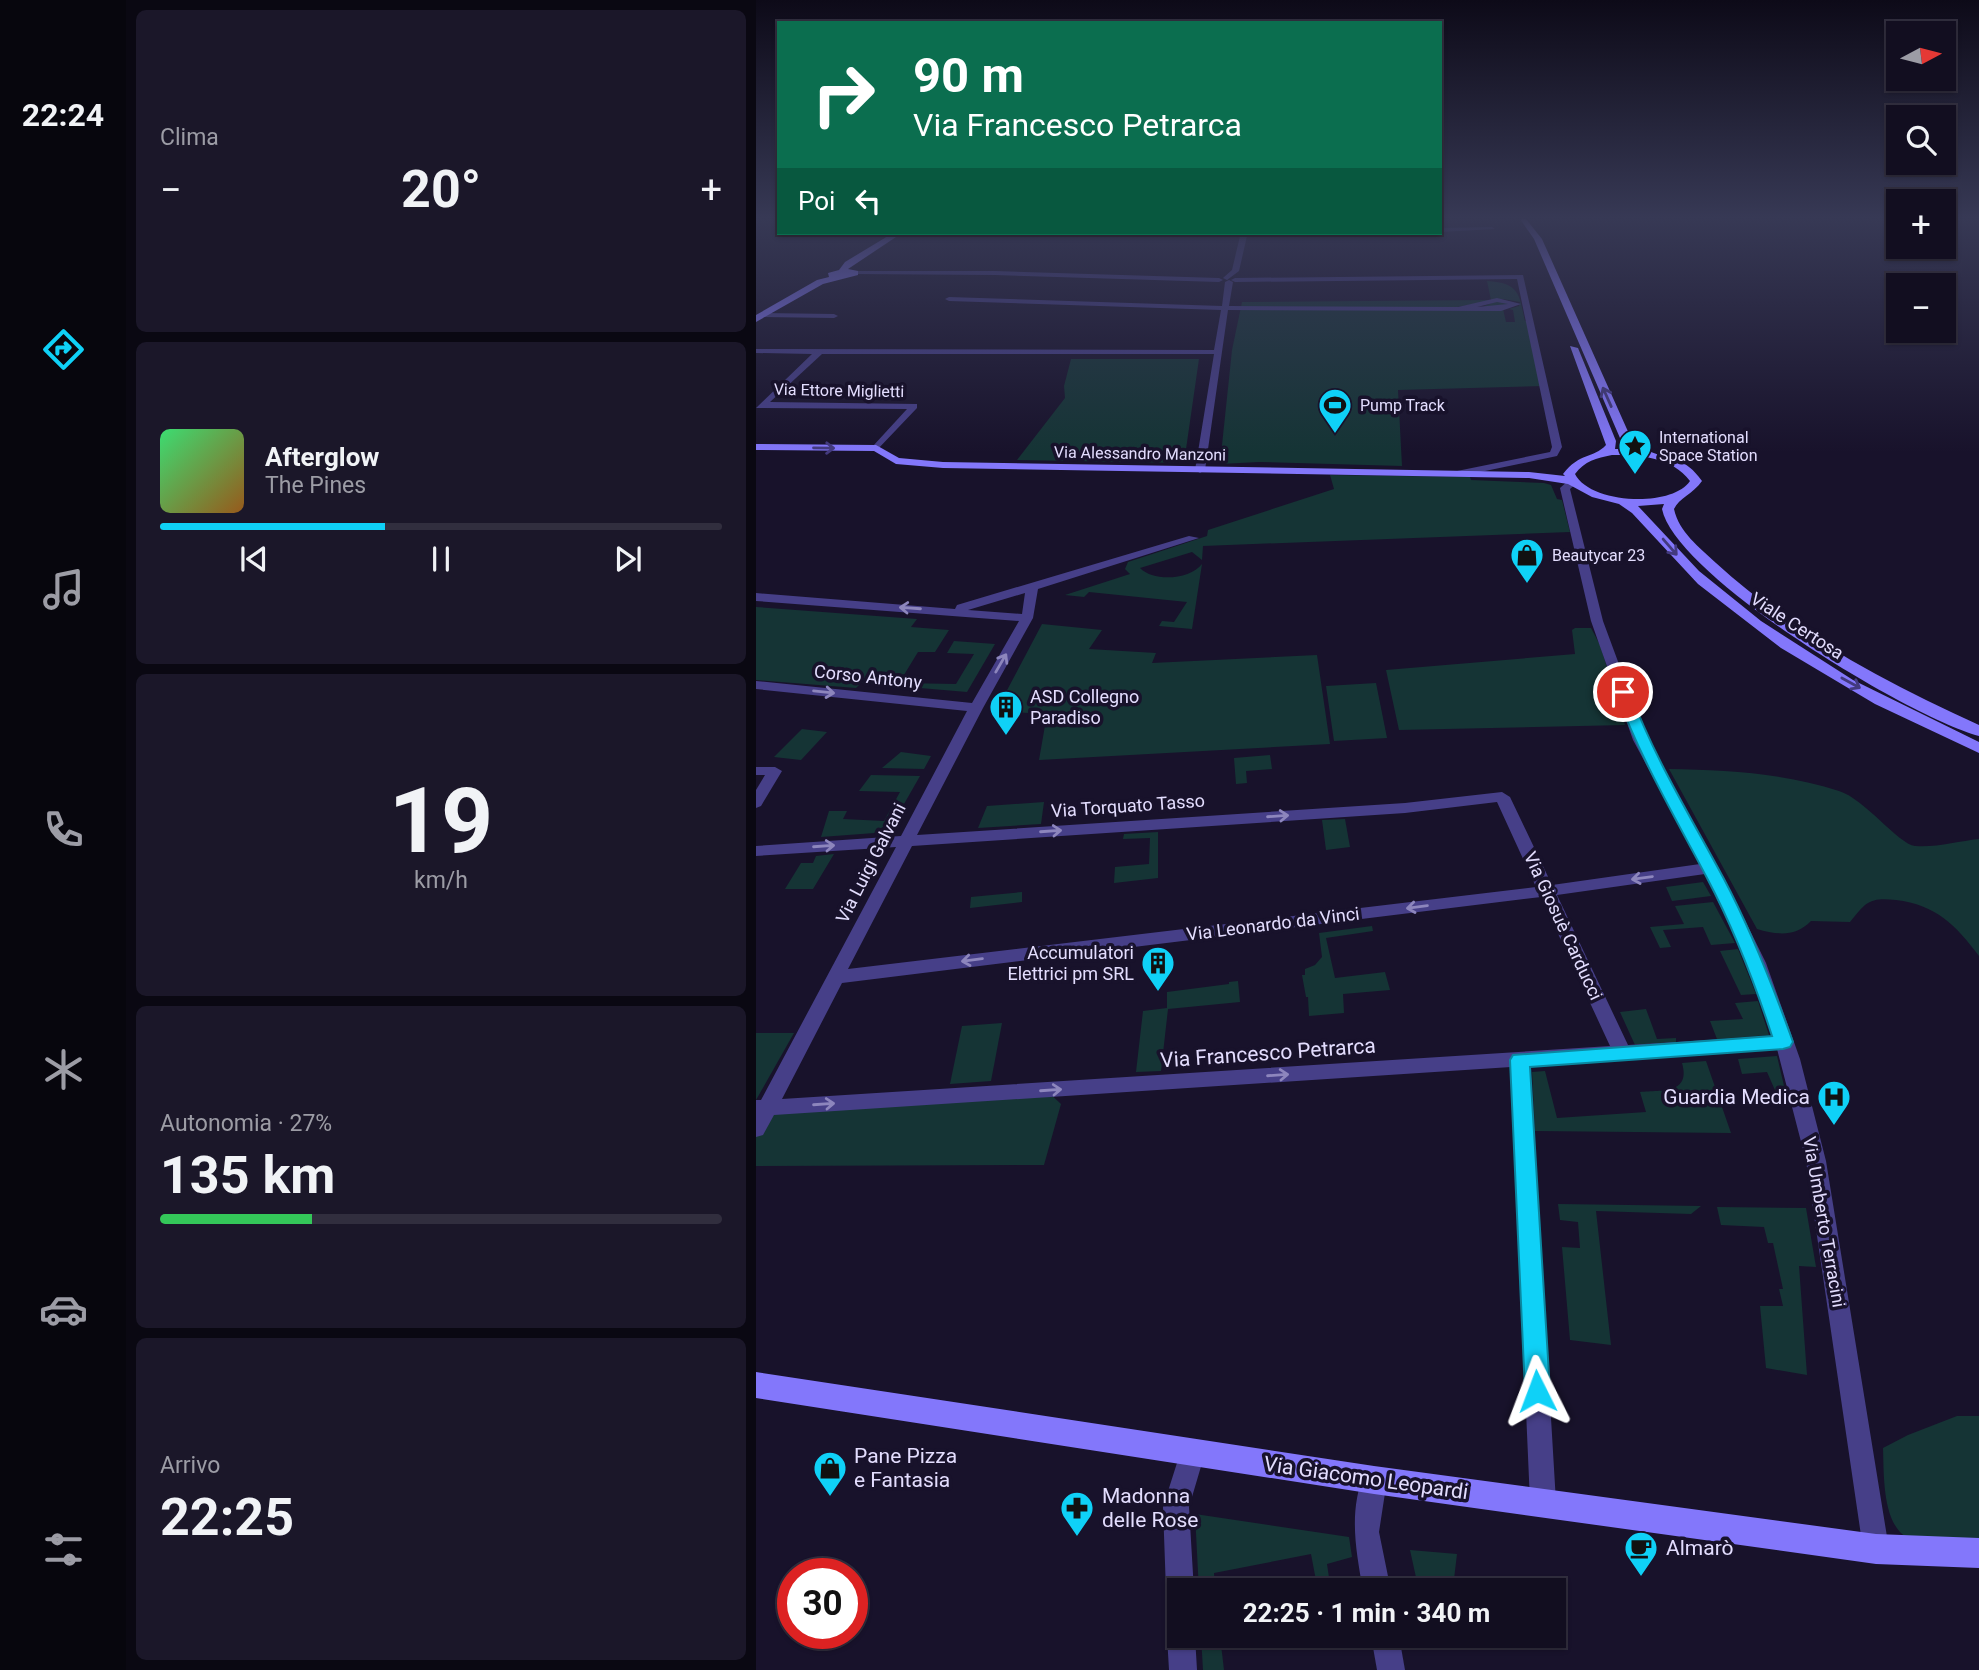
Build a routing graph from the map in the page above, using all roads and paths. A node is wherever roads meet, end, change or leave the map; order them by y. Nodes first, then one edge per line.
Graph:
1 (794, 297) edge
2 (1227, 297) edge
3 (1524, 297) edge
4 (1563, 297) edge
5 (949, 299) dead end
6 (1227, 308) junction
7 (1461, 309) junction
8 (834, 316) dead end
9 (759, 317) edge
10 (1569, 338) dead end
11 (756, 351) edge
12 (820, 351) junction
13 (1217, 352) junction
14 (756, 392) edge
15 (776, 392) junction
16 (759, 408) edge
17 (756, 447) edge
18 (876, 448) junction
19 (1605, 453) junction
20 (1643, 453) junction
21 (1525, 462) junction
22 (1572, 466) junction
23 (1200, 470) junction
24 (1461, 473) junction
25 (1529, 475) junction
26 (1565, 483) junction
27 (1673, 499) junction
28 (1621, 501) junction
29 (1192, 538) dead end
30 (1032, 587) junction
31 (756, 597) edge
32 (952, 611) junction
33 (1027, 618) junction
34 (756, 685) edge
35 (976, 708) junction
36 (1979, 732) edge
37 (1979, 748) edge
38 (756, 771) edge
39 (1502, 797) joint
40 (756, 803) edge
41 (907, 840) junction
42 (756, 851) edge
43 (1710, 868) junction
44 (1547, 891) junction
45 (836, 977) junction
46 (1783, 1042) junction
47 (1623, 1054) junction
48 (1520, 1060) junction
49 (762, 1108) edge
50 (756, 1129) edge
51 (756, 1385) edge
52 (1192, 1452) junction
53 (1374, 1480) junction
54 (1543, 1502) junction
55 (1876, 1549) junction
56 (1979, 1553) edge
57 (1179, 1578) edge
58 (1375, 1578) edge
59 (1182, 1648) edge
60 (1387, 1648) edge
61 (1183, 1670) edge
62 (1391, 1670) edge

1 - 9 main road
2 - 6 street
3 - 21 street
20 -> 4 main road
5 - 6 street
6 - 7 street
6 - 13 street
7 - 7 street
8 - 9 street
10 - 19 main road
11 - 12 street
12 - 13 street
12 - 15 street
13 - 23 street
14 - 15 street, Via Ettore Miglietti
15 - 16 street
16 - 18 street, Via Ettore Miglietti
17 -> 18 main road, Via Alessandro Manzoni
18 - 23 main road, Via Alessandro Manzoni
19 - 20 main road
19 - 22 main road, Via Alessandro Manzoni
20 - 27 main road
21 - 24 street
21 - 25 street
22 - 25 main road, Via Alessandro Manzoni
22 - 26 main road
23 - 24 main road, Via Alessandro Manzoni
24 - 25 main road, Via Alessandro Manzoni
25 - 26 main road, Via Alessandro Manzoni
26 - 28 main road, Via Alessandro Manzoni
26 - 43 street, Via Umberto Terracini
27 - 28 main road
27 - 36 main road, Viale Certosa
28 -> 37 main road, Viale Certosa
29 - 30 street
30 - 32 street
30 - 33 street
32 -> 31 street
32 - 33 street
35 -> 33 street, Via Luigi Galvani
34 -> 35 street, Corso Antony
35 - 41 street, Via Luigi Galvani
38 - 40 street
41 -> 39 street, Via Torquato Tasso
39 - 44 street, Via Giosuè Carducci
42 -> 41 street, Via Torquato Tasso
41 - 45 street, Via Luigi Galvani
43 -> 44 street, Via Leonardo da Vinci
43 - 46 street, Via Umberto Terracini
44 -> 45 street, Via Leonardo da Vinci
44 - 47 street, Via Giosuè Carducci
45 - 49 street, Via Luigi Galvani
46 - 47 street, Via Francesco Petrarca
46 - 55 street, Via Umberto Terracini
47 - 48 street, Via Francesco Petrarca
49 -> 48 street, Via Francesco Petrarca
48 - 54 street
49 - 50 street, Via Luigi Galvani
51 - 52 main road, Via Giacomo Leopardi
52 - 53 main road, Via Giacomo Leopardi
52 - 57 street
53 - 54 main road, Via Giacomo Leopardi
53 - 58 street
54 - 55 main road, Via Giacomo Leopardi
55 - 56 main road, Via Giacomo Leopardi
59 - 61 street
60 - 62 street

